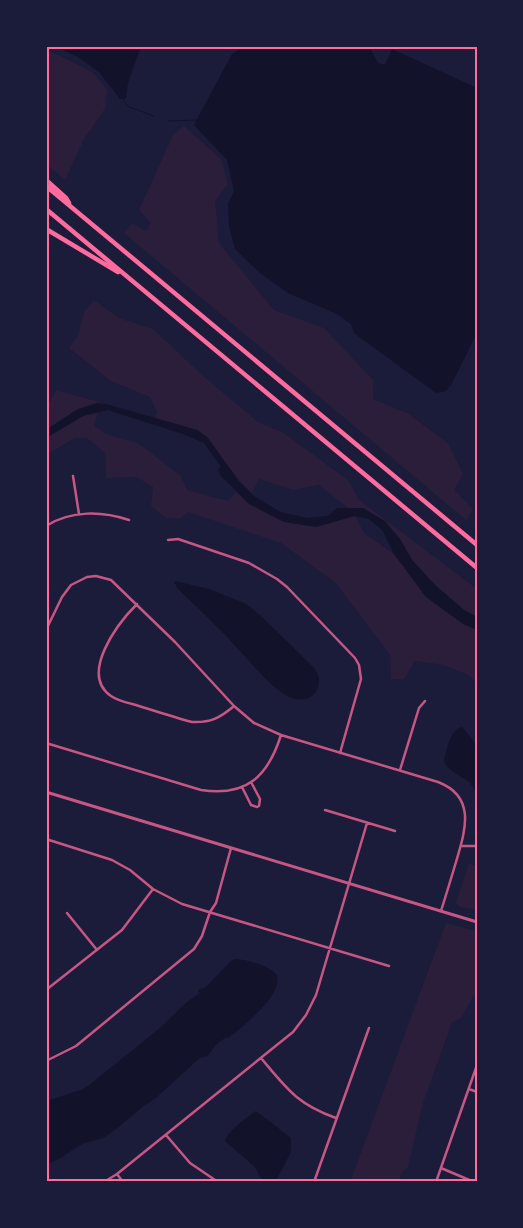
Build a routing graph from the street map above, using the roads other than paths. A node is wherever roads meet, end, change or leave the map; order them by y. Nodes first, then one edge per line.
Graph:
1 (46, 180) edge
2 (46, 186) edge
3 (71, 206) junction
4 (46, 209) edge
5 (46, 229) edge
6 (130, 279) junction
7 (74, 476) dead end
8 (79, 514) junction
9 (129, 520) dead end
10 (46, 526) edge
11 (168, 540) dead end
12 (477, 545) edge
13 (477, 568) edge
14 (137, 604) junction
15 (46, 630) edge
16 (425, 701) dead end
17 (234, 706) junction
18 (281, 734) junction
19 (46, 743) edge
20 (340, 752) junction
21 (400, 770) junction
22 (251, 782) junction
23 (242, 787) junction
24 (46, 792) edge
25 (325, 810) dead end
26 (367, 823) junction
27 (394, 831) dead end
28 (46, 839) edge
29 (461, 846) junction
30 (477, 846) edge
31 (231, 848) junction
32 (349, 884) junction
33 (153, 889) junction
34 (441, 911) junction
35 (210, 912) junction
36 (67, 913) dead end
37 (477, 922) edge
38 (330, 948) junction
39 (97, 950) junction
40 (389, 966) dead end
41 (46, 990) edge
42 (369, 1028) dead end
43 (260, 1058) junction
44 (46, 1061) edge
45 (477, 1065) edge
46 (468, 1089) junction
47 (477, 1092) edge
48 (336, 1118) junction
49 (166, 1135) junction
50 (441, 1168) junction
51 (118, 1174) junction
52 (104, 1182) edge
53 (123, 1182) edge
54 (218, 1182) edge
55 (314, 1182) edge
56 (436, 1182) edge
57 (474, 1182) edge

1 - 3 highway
2 - 3 highway
3 - 12 highway
4 - 6 highway
5 - 6 highway
6 - 13 highway
7 - 8 street
8 - 9 street
8 - 10 street
11 - 20 street
14 - 15 street
14 - 17 street
14 - 17 street
16 - 21 street
17 - 18 street
18 - 20 street
18 - 22 street
19 - 23 street
20 - 21 street
21 - 29 street
22 - 23 street
22 - 23 street
24 - 31 street
25 - 26 street
26 - 27 street
26 - 32 street
28 - 33 street
29 - 30 street
29 - 34 street
31 - 32 street
31 - 35 street
32 - 34 street
32 - 38 street
33 - 35 street
33 - 39 street
34 - 37 street
35 - 38 street
35 - 44 street
36 - 39 street
38 - 40 street
38 - 43 street
39 - 41 street
42 - 48 street
43 - 48 street
43 - 49 street
45 - 46 street
46 - 47 street
46 - 50 street
48 - 55 street
49 - 51 street
49 - 54 street
50 - 56 street
50 - 57 street
51 - 52 street
51 - 53 street

